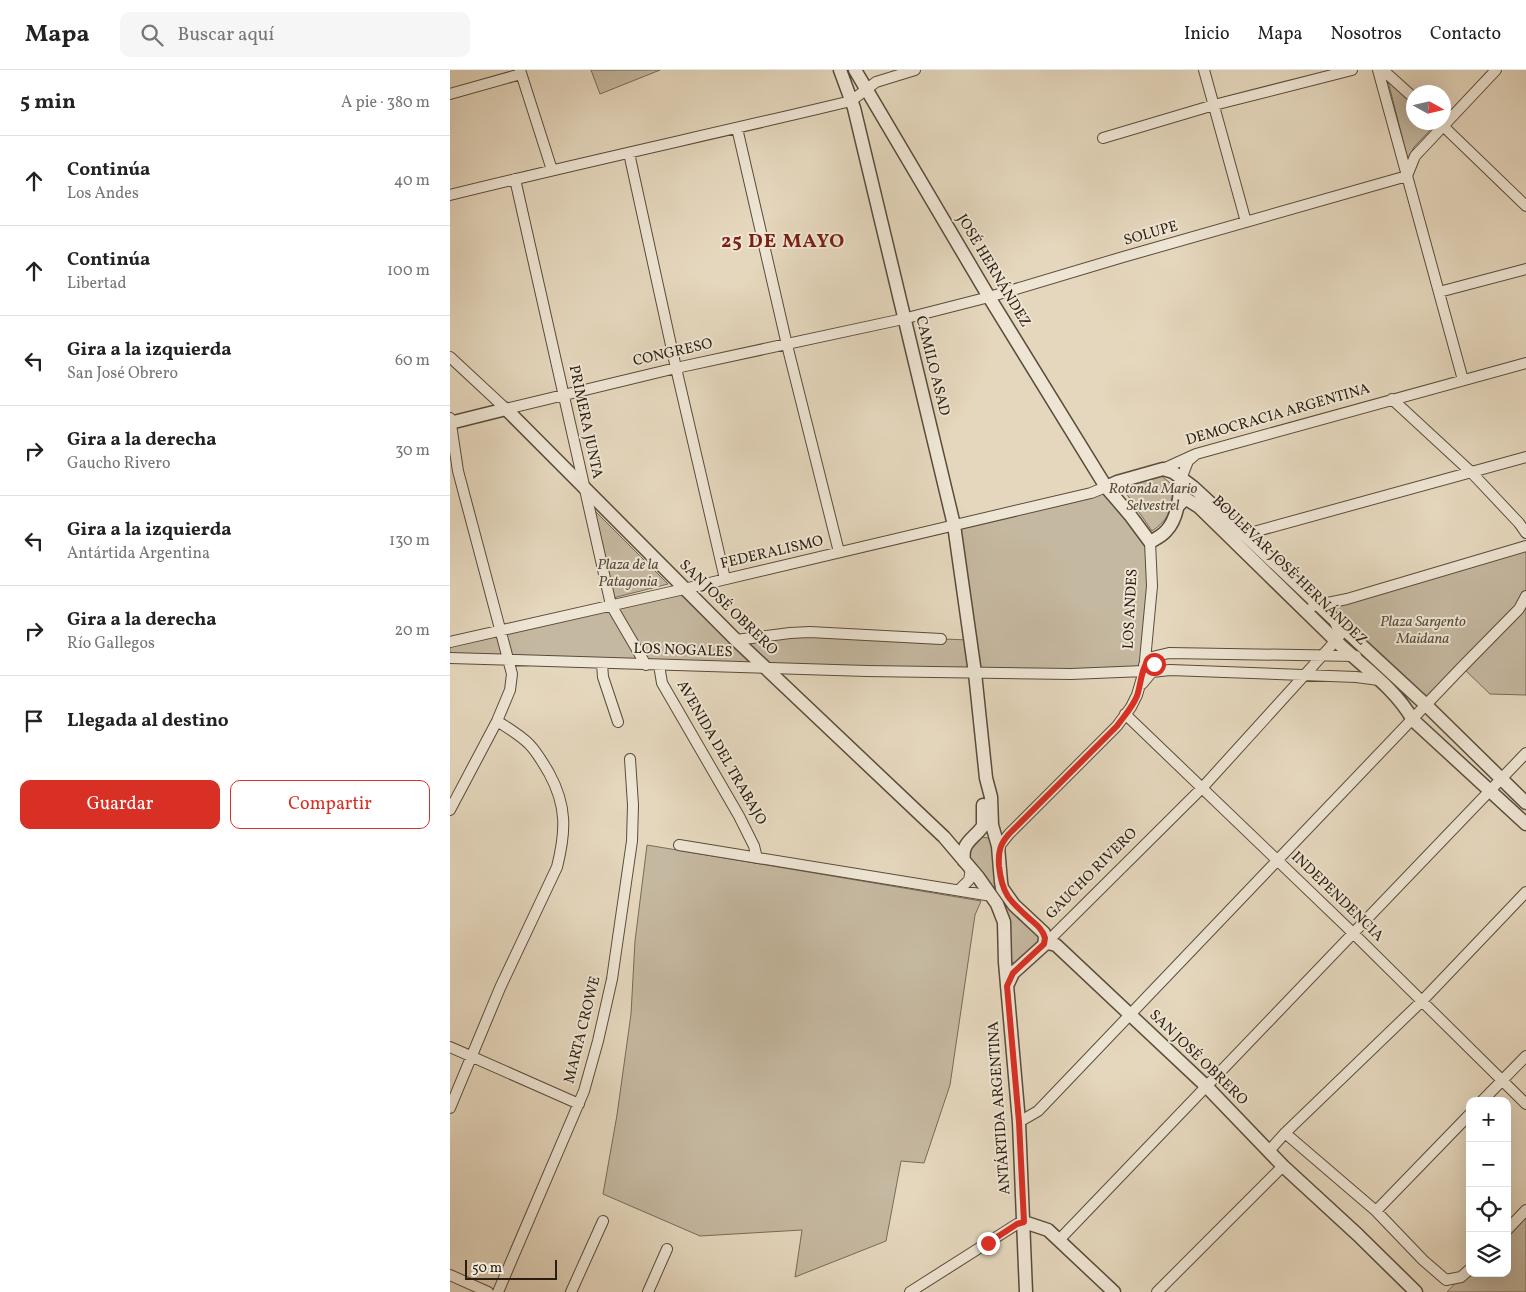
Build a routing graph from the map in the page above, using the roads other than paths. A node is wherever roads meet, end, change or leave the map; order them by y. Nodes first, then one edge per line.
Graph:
1 (840, 70) edge
2 (855, 70) edge
3 (915, 70) edge
4 (1204, 70) edge
5 (1352, 70) edge
6 (1378, 70) edge
7 (1383, 70) edge
8 (1496, 70) edge
9 (521, 72) edge
10 (866, 88) junction
11 (1406, 91) edge
12 (450, 94) edge
13 (851, 100) junction
14 (1214, 105) junction
15 (1451, 114) edge
16 (737, 128) junction
17 (1436, 130) edge
18 (1447, 130) edge
19 (1103, 138) dead end
20 (629, 154) junction
21 (552, 170) junction
22 (1407, 176) junction
23 (515, 179) junction
24 (450, 195) edge
25 (1526, 206) edge
26 (1246, 222) junction
27 (1526, 269) edge
28 (1439, 292) junction
29 (989, 298) junction
30 (903, 320) junction
31 (787, 345) junction
32 (450, 357) edge
33 (1526, 363) edge
34 (676, 368) junction
35 (1463, 380) junction
36 (564, 394) junction
37 (1392, 400) junction
38 (506, 409) junction
39 (450, 421) edge
40 (1196, 454) junction
41 (1526, 457) edge
42 (1163, 469) junction
43 (1471, 472) junction
44 (1181, 479) junction
45 (1106, 487) junction
46 (585, 490) junction
47 (1177, 508) junction
48 (954, 525) junction
49 (1526, 533) edge
50 (1245, 535) junction
51 (1231, 538) junction
52 (1150, 542) junction
53 (1526, 546) edge
54 (839, 552) junction
55 (725, 579) junction
56 (684, 589) junction
57 (1526, 596) edge
58 (1318, 604) junction
59 (611, 605) junction
60 (1304, 608) junction
61 (1334, 619) junction
62 (501, 631) junction
63 (1147, 636) junction
64 (941, 639) dead end
65 (736, 640) junction
66 (1336, 640) junction
67 (450, 642) edge
68 (1169, 653) junction
69 (1321, 655) junction
70 (1352, 656) junction
71 (450, 658) edge
72 (508, 660) junction
73 (1145, 661) junction
74 (1379, 662) junction
75 (602, 664) junction
76 (646, 664) junction
77 (659, 665) junction
78 (768, 669) junction
79 (1170, 670) junction
80 (975, 673) junction
81 (1304, 675) junction
82 (1379, 680) junction
83 (1139, 690) junction
84 (1426, 704) junction
85 (1125, 714) junction
86 (1413, 720) junction
87 (497, 721) junction
88 (618, 722) dead end
89 (1526, 753) edge
90 (630, 759) dead end
91 (986, 778) junction
92 (1501, 779) junction
93 (1202, 787) junction
94 (1490, 791) junction
95 (1526, 803) edge
96 (450, 810) edge
97 (1526, 824) edge
98 (1009, 834) junction
99 (974, 836) junction
100 (994, 836) junction
101 (944, 837) junction
102 (679, 845) dead end
103 (998, 853) junction
104 (757, 858) junction
105 (1277, 860) junction
106 (967, 865) junction
107 (959, 890) junction
108 (1526, 892) edge
109 (992, 896) junction
110 (1004, 922) joint
111 (1353, 933) junction
112 (1044, 944) junction
113 (1004, 962) junction
114 (1018, 969) junction
115 (1007, 986) junction
116 (1422, 1001) junction
117 (1130, 1015) junction
118 (450, 1047) edge
119 (1526, 1056) edge
120 (472, 1057) junction
121 (1502, 1080) junction
122 (1206, 1086) junction
123 (1486, 1097) edge
124 (579, 1104) junction
125 (1526, 1104) edge
126 (450, 1108) edge
127 (1466, 1118) edge
128 (1019, 1122) junction
129 (1286, 1133) junction
130 (1269, 1151) junction
131 (1283, 1166) junction
132 (1526, 1210) edge
133 (1376, 1211) junction
134 (603, 1220) dead end
135 (1024, 1222) junction
136 (1511, 1226) edge
137 (1059, 1240) junction
138 (666, 1249) dead end
139 (1466, 1273) edge
140 (450, 1275) edge
141 (488, 1292) edge
142 (498, 1292) edge
143 (571, 1292) edge
144 (648, 1292) edge
145 (910, 1292) edge
146 (1026, 1292) edge
147 (1114, 1292) edge
148 (1157, 1292) edge
149 (1416, 1292) edge

1 - 13 street, CAMILO ASAD
2 - 10 street, JOSÉ HERNÁNDEZ
3 - 10 street
4 - 14 street
5 - 14 street
6 - 22 street
7 - 11 street
8 - 15 street
9 - 12 street
9 - 21 street
10 - 13 street
10 - 29 street, JOSÉ HERNÁNDEZ
13 - 16 street
13 - 30 street, CAMILO ASAD
14 - 19 street
14 - 26 street
16 - 20 street
16 - 31 street
17 - 22 street
18 - 25 street
20 - 21 street
20 - 34 street
21 - 23 street
22 - 26 street, SOLUPE
22 - 28 street
23 - 24 street
23 - 36 street, PRIMERA JUNTA
26 - 29 street, SOLUPE
27 - 28 street
28 - 35 street
29 - 30 street, SOLUPE
29 - 45 street, JOSÉ HERNÁNDEZ
30 - 31 street, CONGRESO
30 - 48 street, CAMILO ASAD
31 - 34 street, CONGRESO
31 - 54 street
32 - 38 street, SAN JOSÉ OBRERO
33 - 35 street, DEMOCRACIA ARGENTINA
34 - 36 street, CONGRESO
34 - 55 street
35 - 37 street, DEMOCRACIA ARGENTINA
36 - 38 street, CONGRESO
36 - 46 street, PRIMERA JUNTA
37 - 40 street, DEMOCRACIA ARGENTINA
37 - 43 street
38 - 39 street, CONGRESO
38 - 46 street, SAN JOSÉ OBRERO
39 - 62 street
40 - 42 street, DEMOCRACIA ARGENTINA
40 - 44 street
41 - 43 street
42 - 44 street, BOULEVAR JOSÉ HERNÁNDEZ
42 - 45 street, DEMOCRACIA ARGENTINA
43 - 49 street
43 - 50 street
44 - 47 street
44 - 50 street, BOULEVAR JOSÉ HERNÁNDEZ
45 - 48 street, DEMOCRACIA ARGENTINA
45 - 52 street
46 - 56 street, SAN JOSÉ OBRERO
46 - 59 street, PRIMERA JUNTA
47 - 51 street, BOULEVAR JOSÉ HERNÁNDEZ
47 - 52 street
48 - 54 street, FEDERALISMO
48 - 80 street, CAMILO ASAD
50 - 51 street
50 - 58 street, BOULEVAR JOSÉ HERNÁNDEZ
51 - 60 street, BOULEVAR JOSÉ HERNÁNDEZ
52 - 63 street, LOS ANDES
53 - 58 street
54 - 55 street, FEDERALISMO
55 - 56 street, FEDERALISMO
56 - 59 street, FEDERALISMO
56 - 65 street, SAN JOSÉ OBRERO
57 - 84 street
58 - 60 street
58 - 61 street, BOULEVAR JOSÉ HERNÁNDEZ
59 - 62 street, FEDERALISMO
59 - 76 street, PRIMERA JUNTA
60 - 66 street, BOULEVAR JOSÉ HERNÁNDEZ
61 - 66 street
61 - 74 street, BOULEVAR JOSÉ HERNÁNDEZ
62 - 67 street, FEDERALISMO
62 - 72 street
63 - 68 street
63 - 73 street, LOS ANDES
64 - 65 street
65 - 78 street, SAN JOSÉ OBRERO
66 - 69 street, GAUCHO RIVERO
66 - 70 street, BOULEVAR JOSÉ HERNÁNDEZ
68 - 69 street
68 - 73 street, LOS NOGALES
69 - 70 street
69 - 81 street, GAUCHO RIVERO
70 - 74 street
70 - 82 street, BOULEVAR JOSÉ HERNÁNDEZ
71 - 72 street, LOS NOGALES
72 - 75 street, LOS NOGALES
72 - 87 street
73 - 79 street
73 - 80 street, LOS NOGALES
73 - 83 street, LOS ANDES
74 - 84 street, BOULEVAR JOSÉ HERNÁNDEZ
75 - 76 street, LOS NOGALES
75 - 88 street
76 - 77 street, LOS NOGALES
77 - 78 street, LOS NOGALES
77 - 104 street, AVENIDA DEL TRABAJO
78 - 80 street, LOS NOGALES
78 - 101 street, SAN JOSÉ OBRERO
79 - 81 street
79 - 83 street
80 - 91 street
81 - 82 street
81 - 93 street, GAUCHO RIVERO
82 - 86 street, BOULEVAR JOSÉ HERNÁNDEZ
83 - 85 street, LOS ANDES
84 - 86 street
84 - 92 street, BOULEVAR JOSÉ HERNÁNDEZ
85 - 93 street, INDEPENDENCIA
85 - 98 street, LOS ANDES
86 - 94 street, BOULEVAR JOSÉ HERNÁNDEZ
86 - 105 street
87 - 96 street
87 - 120 street
89 - 92 street
90 - 124 street, MARTA CROWE
91 - 99 street
91 - 100 street
92 - 94 street
92 - 95 street, BOULEVAR JOSÉ HERNÁNDEZ
93 - 105 street, INDEPENDENCIA
93 - 112 street, GAUCHO RIVERO
94 - 97 street, BOULEVAR JOSÉ HERNÁNDEZ
94 - 111 street
98 - 100 street
98 - 103 street, LOS ANDES
99 - 100 street
99 - 101 street
99 - 106 street
100 - 103 street
101 - 106 street, SAN JOSÉ OBRERO
102 - 104 street
103 - 112 street
104 - 107 street
105 - 111 street, INDEPENDENCIA
105 - 117 street
106 - 107 street
106 - 109 street, SAN JOSÉ OBRERO
107 - 109 street
108 - 116 street
109 - 110 street, SAN JOSÉ OBRERO
110 - 113 street, ANTÁRTIDA ARGENTINA
111 - 116 street, INDEPENDENCIA
111 - 122 street
112 - 114 street, GAUCHO RIVERO
112 - 117 street, SAN JOSÉ OBRERO
113 - 114 street
113 - 115 street, ANTÁRTIDA ARGENTINA
114 - 115 street, GAUCHO RIVERO
115 - 128 street, ANTÁRTIDA ARGENTINA
116 - 121 street, INDEPENDENCIA
116 - 129 street
117 - 122 street, SAN JOSÉ OBRERO
117 - 128 street
118 - 120 street
119 - 121 street
120 - 124 street
120 - 126 street
121 - 123 street
121 - 125 street, INDEPENDENCIA
122 - 130 street, SAN JOSÉ OBRERO
122 - 137 street
124 - 142 street, MARTA CROWE
127 - 133 street
128 - 135 street, ANTÁRTIDA ARGENTINA
129 - 130 street
129 - 133 street
130 - 131 street, SAN JOSÉ OBRERO
131 - 148 street
131 - 149 street, SAN JOSÉ OBRERO
132 - 136 street
133 - 139 street
134 - 143 street
135 - 137 street
135 - 145 street
135 - 146 street, ANTÁRTIDA ARGENTINA
137 - 147 street
138 - 144 street
140 - 141 street

